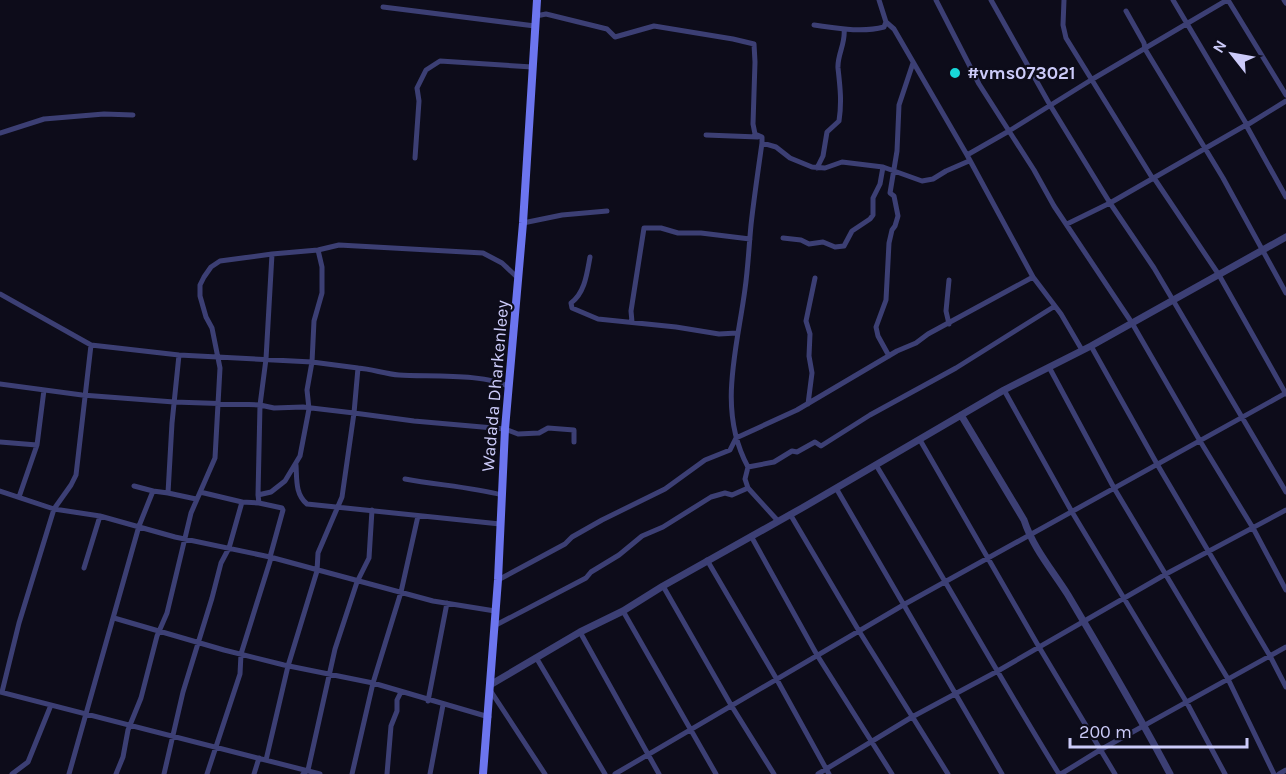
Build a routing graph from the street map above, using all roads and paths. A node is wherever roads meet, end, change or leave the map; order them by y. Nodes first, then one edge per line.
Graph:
1 (537, 0) edge
2 (879, 0) edge
3 (936, 0) edge
4 (991, 0) edge
5 (1065, 0) edge
6 (1173, 0) edge
7 (1227, 0) edge
8 (383, 7) dead end
9 (1126, 11) dead end
10 (536, 16) junction
11 (886, 22) junction
12 (1188, 24) junction
13 (814, 25) dead end
14 (535, 26) junction
15 (844, 29) junction
16 (1145, 49) junction
17 (913, 63) junction
18 (532, 67) junction
19 (1091, 80) junction
20 (1286, 95) edge
21 (1286, 101) edge
22 (1050, 105) junction
23 (133, 116) dead end
24 (1246, 125) junction
25 (1009, 130) junction
26 (0, 133) edge
27 (706, 135) dead end
28 (762, 140) junction
29 (1204, 148) junction
30 (967, 155) junction
31 (415, 158) dead end
32 (969, 161) junction
33 (883, 167) junction
34 (817, 168) junction
35 (893, 172) junction
36 (1153, 178) junction
37 (1286, 197) edge
38 (1110, 203) junction
39 (607, 211) dead end
40 (524, 223) junction
41 (1066, 224) junction
42 (1286, 237) edge
43 (783, 238) dead end
44 (750, 239) junction
45 (1263, 249) junction
46 (318, 250) junction
47 (272, 254) junction
48 (590, 257) dead end
49 (1219, 275) junction
50 (1033, 277) junction
51 (815, 278) dead end
52 (519, 279) junction
53 (949, 280) dead end
54 (1286, 293) edge
55 (0, 294) edge
56 (1173, 299) junction
57 (1055, 306) junction
58 (632, 322) junction
59 (1132, 323) junction
60 (949, 324) junction
61 (737, 333) junction
62 (91, 345) junction
63 (1091, 346) junction
64 (1083, 350) junction
65 (179, 354) junction
66 (217, 356) junction
67 (889, 356) junction
68 (266, 359) junction
69 (312, 362) junction
70 (1049, 367) junction
71 (358, 368) junction
72 (0, 384) edge
73 (510, 388) junction
74 (44, 390) junction
75 (1004, 390) junction
76 (1286, 393) edge
77 (86, 396) junction
78 (174, 402) junction
79 (218, 403) junction
80 (808, 404) junction
81 (260, 405) junction
82 (309, 409) junction
83 (354, 413) junction
84 (961, 415) junction
85 (1242, 416) junction
86 (505, 429) junction
87 (736, 438) junction
88 (920, 440) junction
89 (1200, 441) junction
90 (0, 442) edge
91 (574, 442) dead end
92 (37, 445) junction
93 (1157, 464) junction
94 (296, 465) junction
95 (876, 465) junction
96 (748, 468) junction
97 (405, 479) dead end
98 (134, 486) dead end
99 (748, 488) junction
100 (836, 488) junction
101 (1114, 488) junction
102 (153, 490) junction
103 (0, 491) edge
104 (200, 492) junction
105 (1286, 492) edge
106 (168, 493) junction
107 (258, 495) junction
108 (502, 495) junction
109 (19, 497) junction
110 (196, 499) junction
111 (242, 502) junction
112 (259, 503) junction
113 (336, 508) junction
114 (54, 509) junction
115 (372, 510) junction
116 (1286, 510) edge
117 (1072, 512) junction
118 (790, 514) junction
119 (100, 516) junction
120 (418, 516) junction
121 (778, 521) junction
122 (500, 524) junction
123 (139, 526) junction
124 (1253, 528) junction
125 (1029, 534) junction
126 (751, 536) junction
127 (185, 539) junction
128 (229, 548) junction
129 (1209, 550) junction
130 (271, 557) junction
131 (988, 557) junction
132 (707, 560) junction
133 (84, 568) dead end
134 (317, 571) junction
135 (1166, 574) junction
136 (498, 580) junction
137 (946, 581) junction
138 (357, 582) junction
139 (663, 586) junction
140 (1286, 590) edge
141 (401, 592) junction
142 (1124, 598) junction
143 (447, 603) junction
144 (905, 604) junction
145 (495, 611) junction
146 (624, 611) junction
147 (114, 618) junction
148 (1082, 621) junction
149 (494, 626) junction
150 (859, 631) junction
151 (159, 632) junction
152 (580, 632) junction
153 (199, 642) junction
154 (1039, 647) junction
155 (1286, 647) edge
156 (241, 654) junction
157 (817, 655) junction
158 (1270, 656) junction
159 (537, 659) junction
160 (288, 666) junction
161 (996, 672) junction
162 (329, 674) junction
163 (776, 678) junction
164 (1228, 679) junction
165 (373, 683) junction
166 (490, 687) junction
167 (1286, 687) edge
168 (402, 692) junction
169 (1, 693) edge
170 (954, 693) junction
171 (428, 700) junction
172 (1187, 703) junction
173 (51, 705) junction
174 (443, 705) junction
175 (731, 705) junction
176 (86, 714) junction
177 (489, 717) junction
178 (912, 717) junction
179 (132, 725) junction
180 (1144, 725) junction
181 (690, 730) junction
182 (173, 737) junction
183 (872, 740) junction
184 (214, 748) junction
185 (1100, 750) junction
186 (648, 754) junction
187 (259, 758) junction
188 (266, 760) junction
189 (1286, 770) edge
190 (828, 771) edge
191 (306, 772) edge
192 (12, 774) edge
193 (69, 774) edge
194 (116, 774) edge
195 (164, 774) edge
196 (207, 774) edge
197 (254, 774) edge
198 (320, 774) edge
199 (352, 774) edge
200 (387, 774) edge
201 (430, 774) edge
202 (483, 774) edge
203 (545, 774) edge
204 (605, 774) edge
205 (615, 774) edge
206 (659, 774) edge
207 (716, 774) edge
208 (774, 774) edge
209 (818, 774) edge
210 (892, 774) edge
211 (948, 774) edge
212 (1002, 774) edge
213 (1060, 774) edge
214 (1115, 774) edge
215 (1170, 774) edge
216 (1225, 774) edge
217 (1274, 774) edge
218 (1279, 774) edge

1 - 10 main road, Wadada Dharkenleey
2 - 11 street
3 - 25 street
4 - 22 street
5 - 19 street
6 - 12 street
7 - 12 street
7 - 20 street
8 - 14 street
9 - 16 street
10 - 14 main road, Wadada Dharkenleey
10 - 28 street
11 - 15 street
11 - 17 street
12 - 16 street
12 - 24 street
13 - 15 street
14 - 18 main road, Wadada Dharkenleey
15 - 34 street
16 - 19 street
16 - 29 street
17 - 30 street
17 - 35 street
18 - 31 street
18 - 40 main road, Wadada Dharkenleey
19 - 22 street
19 - 36 street
21 - 24 street
22 - 25 street
22 - 38 street
23 - 26 street
24 - 29 street
24 - 37 street
25 - 30 street
25 - 41 street
27 - 28 street
28 - 34 street
28 - 44 street
29 - 36 street
29 - 45 street
30 - 32 street
32 - 35 street
32 - 50 street
33 - 34 street
33 - 35 street
33 - 43 street
35 - 67 street
36 - 38 street
36 - 49 street
38 - 41 street
38 - 56 street
39 - 40 street
40 - 52 main road, Wadada Dharkenleey
41 - 59 street
42 - 45 street
44 - 58 street
44 - 61 street
45 - 49 street
45 - 54 street
46 - 47 street
46 - 52 street
46 - 69 street
47 - 66 street
47 - 68 street
48 - 58 street
49 - 56 street
49 - 76 street
50 - 57 street
50 - 60 street
51 - 80 street
52 - 73 main road, Wadada Dharkenleey
53 - 60 street
55 - 62 street
56 - 59 street
56 - 85 street
57 - 64 street
57 - 96 street
58 - 61 street
59 - 63 street
59 - 89 street
60 - 67 street
61 - 87 street
62 - 65 street
62 - 77 street
63 - 64 street
63 - 93 street
64 - 70 street
65 - 66 street
65 - 78 street
66 - 68 street
66 - 79 street
67 - 80 street
68 - 69 street
68 - 81 street
69 - 71 street
69 - 82 street
70 - 75 street
70 - 101 street
71 - 73 street
71 - 83 street
72 - 74 street
73 - 86 main road, Wadada Dharkenleey
74 - 77 street
74 - 92 street
75 - 84 street
75 - 117 street
76 - 85 street
77 - 78 street
77 - 114 street
78 - 79 street
78 - 106 street
79 - 81 street
79 - 104 street
80 - 87 street
81 - 82 street
81 - 107 street
82 - 83 street
82 - 94 street
83 - 86 street
83 - 113 street
84 - 88 street
84 - 125 street
85 - 89 street
85 - 105 street
86 - 91 street
86 - 108 main road, Wadada Dharkenleey
87 - 96 street
87 - 136 street
88 - 95 street
88 - 131 street
89 - 93 street
89 - 124 street
90 - 92 street
92 - 109 street
93 - 101 street
93 - 129 street
94 - 107 street
94 - 113 street
95 - 100 street
95 - 137 street
96 - 99 street
97 - 108 street
98 - 102 street
99 - 121 street
99 - 149 street
100 - 118 street
100 - 144 street
101 - 117 street
101 - 135 street
102 - 106 street
102 - 123 street
103 - 109 street
104 - 110 street
104 - 111 street
106 - 110 street
107 - 112 street
108 - 122 main road, Wadada Dharkenleey
109 - 114 street
110 - 127 street
111 - 112 street
111 - 128 street
112 - 130 street
113 - 115 street
113 - 134 street
114 - 119 street
114 - 169 street
115 - 120 street
115 - 138 street
116 - 124 street
117 - 125 street
117 - 142 street
118 - 121 street
118 - 150 street
119 - 123 street
119 - 133 street
120 - 122 street
120 - 141 street
121 - 126 street
122 - 136 main road, Wadada Dharkenleey
123 - 127 street
123 - 147 street
124 - 129 street
124 - 140 street
125 - 131 street
125 - 148 street
126 - 132 street
126 - 157 street
127 - 128 street
127 - 151 street
128 - 130 street
128 - 153 street
129 - 135 street
129 - 158 street
130 - 134 street
130 - 156 street
131 - 137 street
131 - 154 street
132 - 139 street
132 - 163 street
134 - 138 street
134 - 160 street
135 - 142 street
135 - 164 street
136 - 145 main road, Wadada Dharkenleey
137 - 144 street
137 - 161 street
138 - 141 street
138 - 162 street
139 - 146 street
139 - 175 street
141 - 143 street
141 - 165 street
142 - 148 street
142 - 172 street
143 - 145 street
143 - 171 street
144 - 150 street
144 - 170 street
145 - 149 main road, Wadada Dharkenleey
146 - 152 street
146 - 181 street
147 - 151 street
147 - 176 street
148 - 154 street
148 - 180 street
149 - 166 main road, Wadada Dharkenleey
150 - 157 street
150 - 178 street
151 - 153 street
151 - 179 street
152 - 159 street
152 - 186 street
153 - 156 street
153 - 182 street
154 - 161 street
154 - 185 street
155 - 158 street
156 - 160 street
156 - 184 street
157 - 163 street
157 - 183 street
158 - 164 street
158 - 167 street
159 - 166 street
159 - 204 street
160 - 162 street
160 - 188 street
161 - 170 street
161 - 213 street
162 - 165 street
162 - 191 street
163 - 175 street
163 - 190 street
164 - 172 street
164 - 217 street
165 - 168 street
165 - 199 street
166 - 177 main road, Wadada Dharkenleey
166 - 203 street
168 - 171 street
168 - 200 street
169 - 173 street
170 - 178 street
170 - 212 street
171 - 174 street
172 - 180 street
172 - 216 street
173 - 176 street
173 - 192 street
174 - 177 street
174 - 201 street
175 - 181 street
175 - 208 street
176 - 179 street
176 - 193 street
177 - 202 main road, Wadada Dharkenleey
178 - 183 street
178 - 211 street
179 - 182 street
179 - 194 street
180 - 185 street
180 - 215 street
181 - 186 street
181 - 207 street
182 - 184 street
182 - 195 street
183 - 190 street
183 - 210 street
184 - 187 street
184 - 196 street
185 - 213 street
185 - 214 street
186 - 205 street
186 - 206 street
187 - 188 street
187 - 197 street
188 - 191 street
189 - 218 street
190 - 209 street
191 - 198 street

